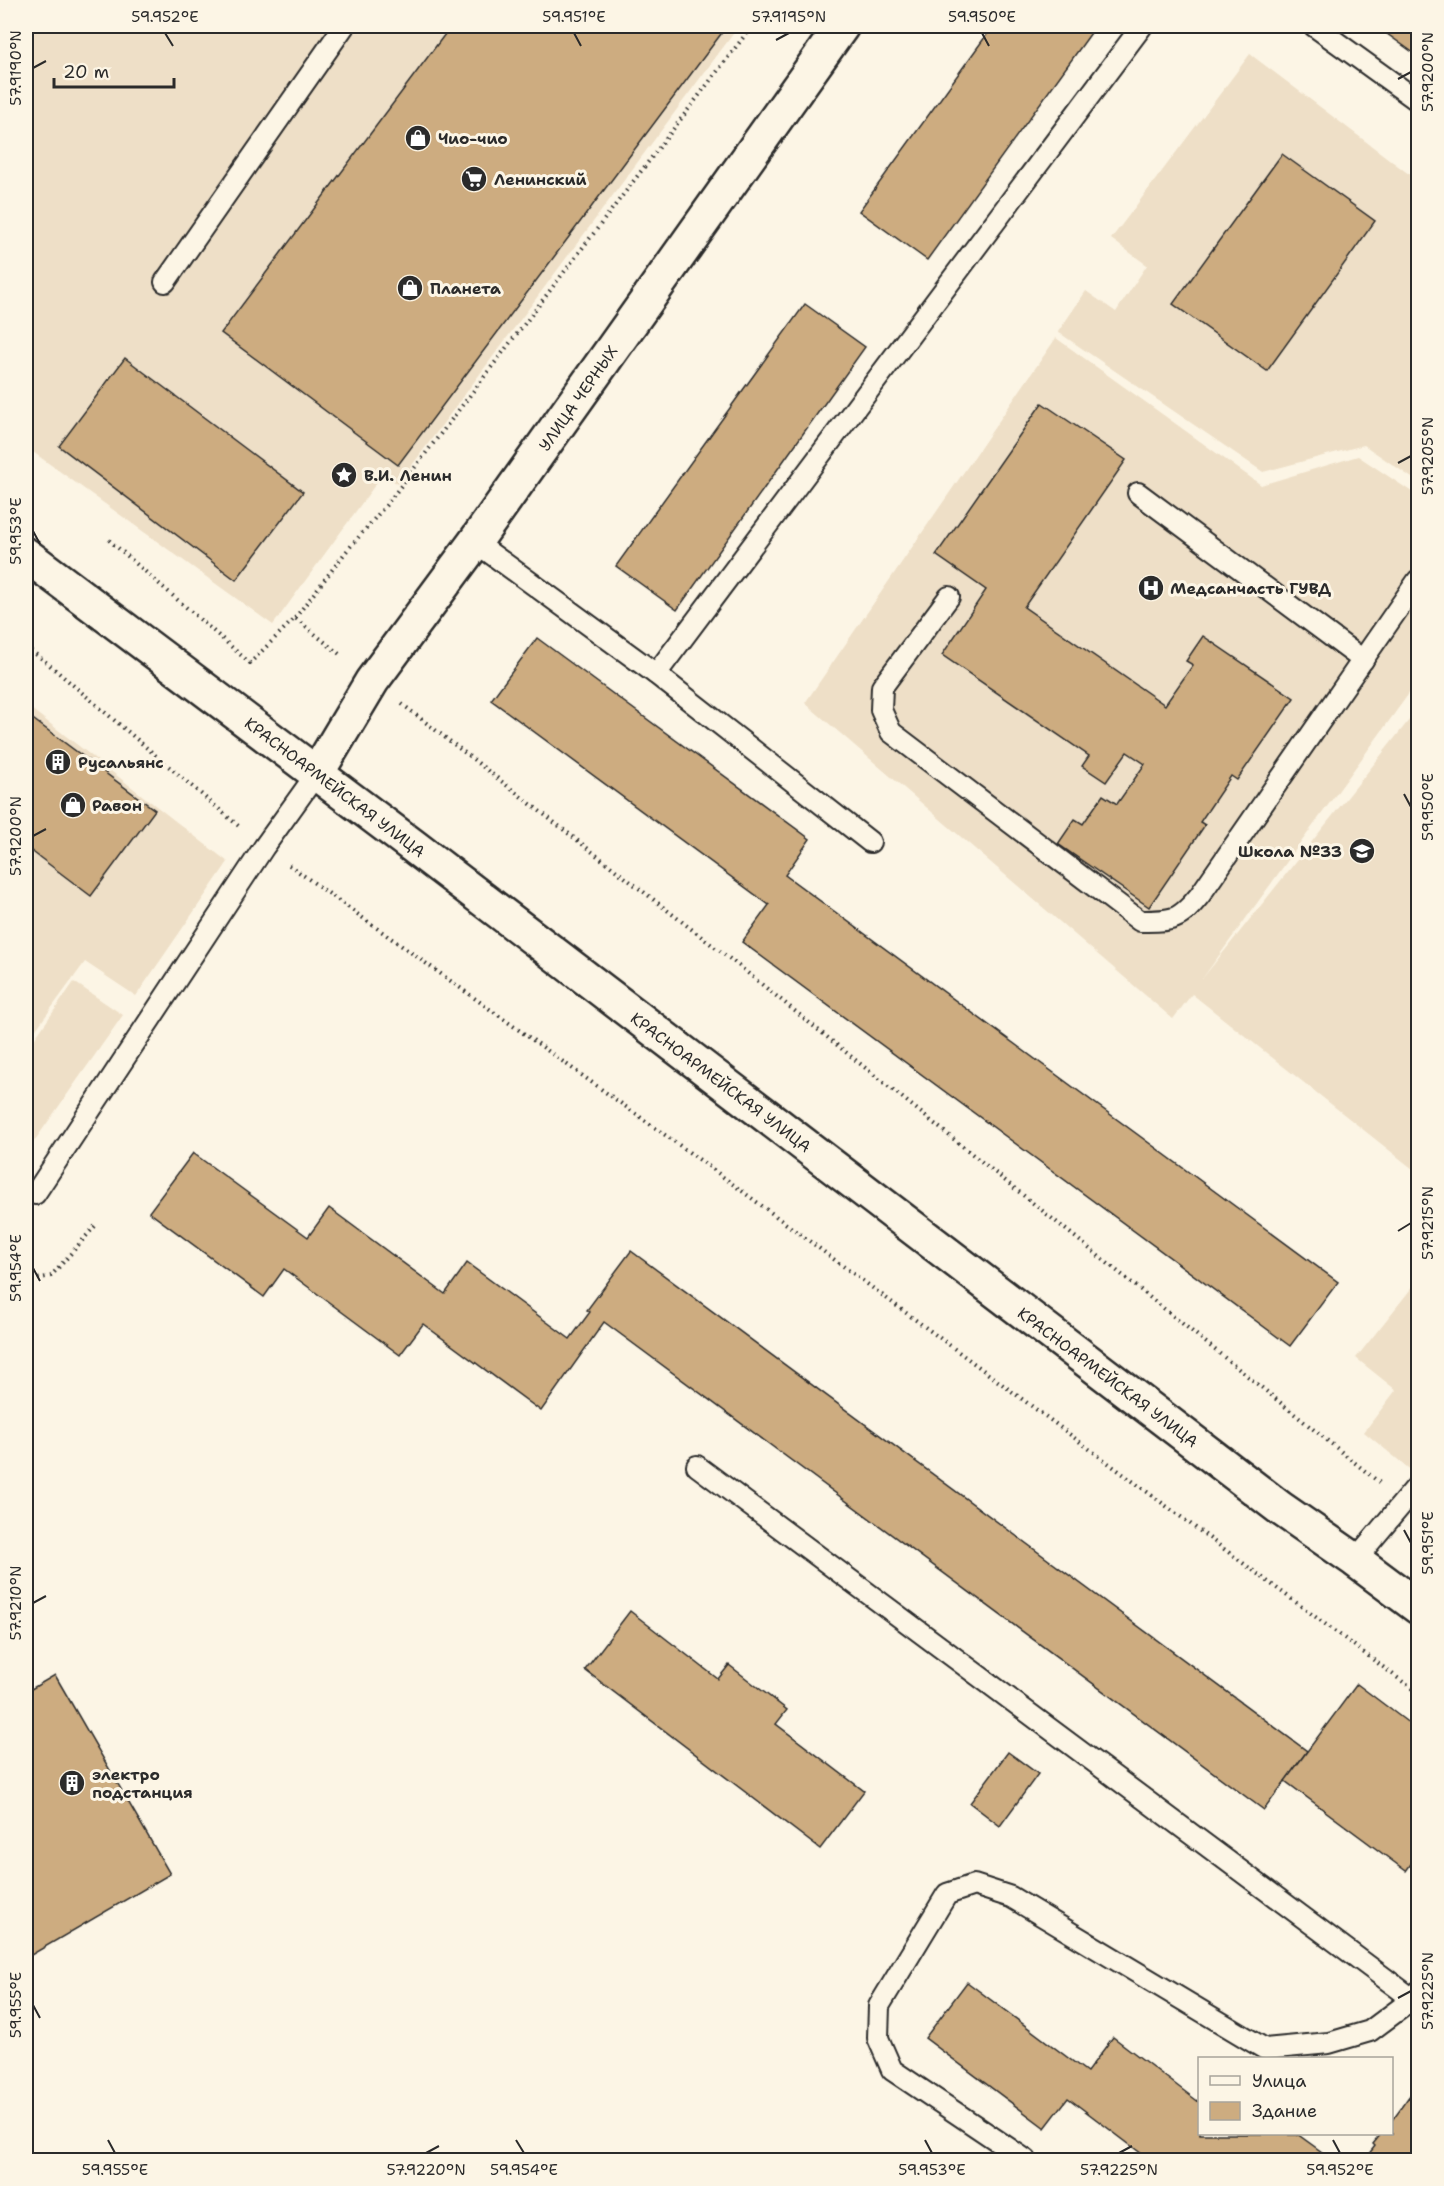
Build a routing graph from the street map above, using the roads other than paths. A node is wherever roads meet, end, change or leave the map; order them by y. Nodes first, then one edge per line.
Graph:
1 (344, 26) edge
2 (842, 26) edge
3 (1142, 26) edge
4 (1314, 26) edge
5 (1419, 101) edge
6 (165, 282) dead end
7 (1138, 494) dead end
8 (475, 542) junction
9 (26, 555) edge
10 (1419, 580) edge
11 (949, 597) dead end
12 (1363, 660) junction
13 (656, 674) junction
14 (317, 773) junction
15 (870, 842) dead end
16 (35, 1194) dead end
17 (697, 1466) dead end
18 (1419, 1485) edge
19 (1356, 1560) junction
20 (1419, 1607) edge
21 (1417, 1998) edge
22 (1026, 2160) edge

1 - 6 lane
2 - 8 street, УЛИЦА ЧЕРНЫХ
3 - 13 lane
4 - 5 lane
7 - 12 lane
8 - 13 lane
8 - 14 street, УЛИЦА ЧЕРНЫХ
9 - 14 street, КРАСНОАРМЕЙСКАЯ УЛИЦА
10 - 12 lane
11 - 12 lane
13 - 15 lane
14 - 16 lane
14 - 19 street, КРАСНОАРМЕЙСКАЯ УЛИЦА
17 - 21 lane
18 - 19 lane
19 - 20 street, КРАСНОАРМЕЙСКАЯ УЛИЦА
21 - 22 lane

